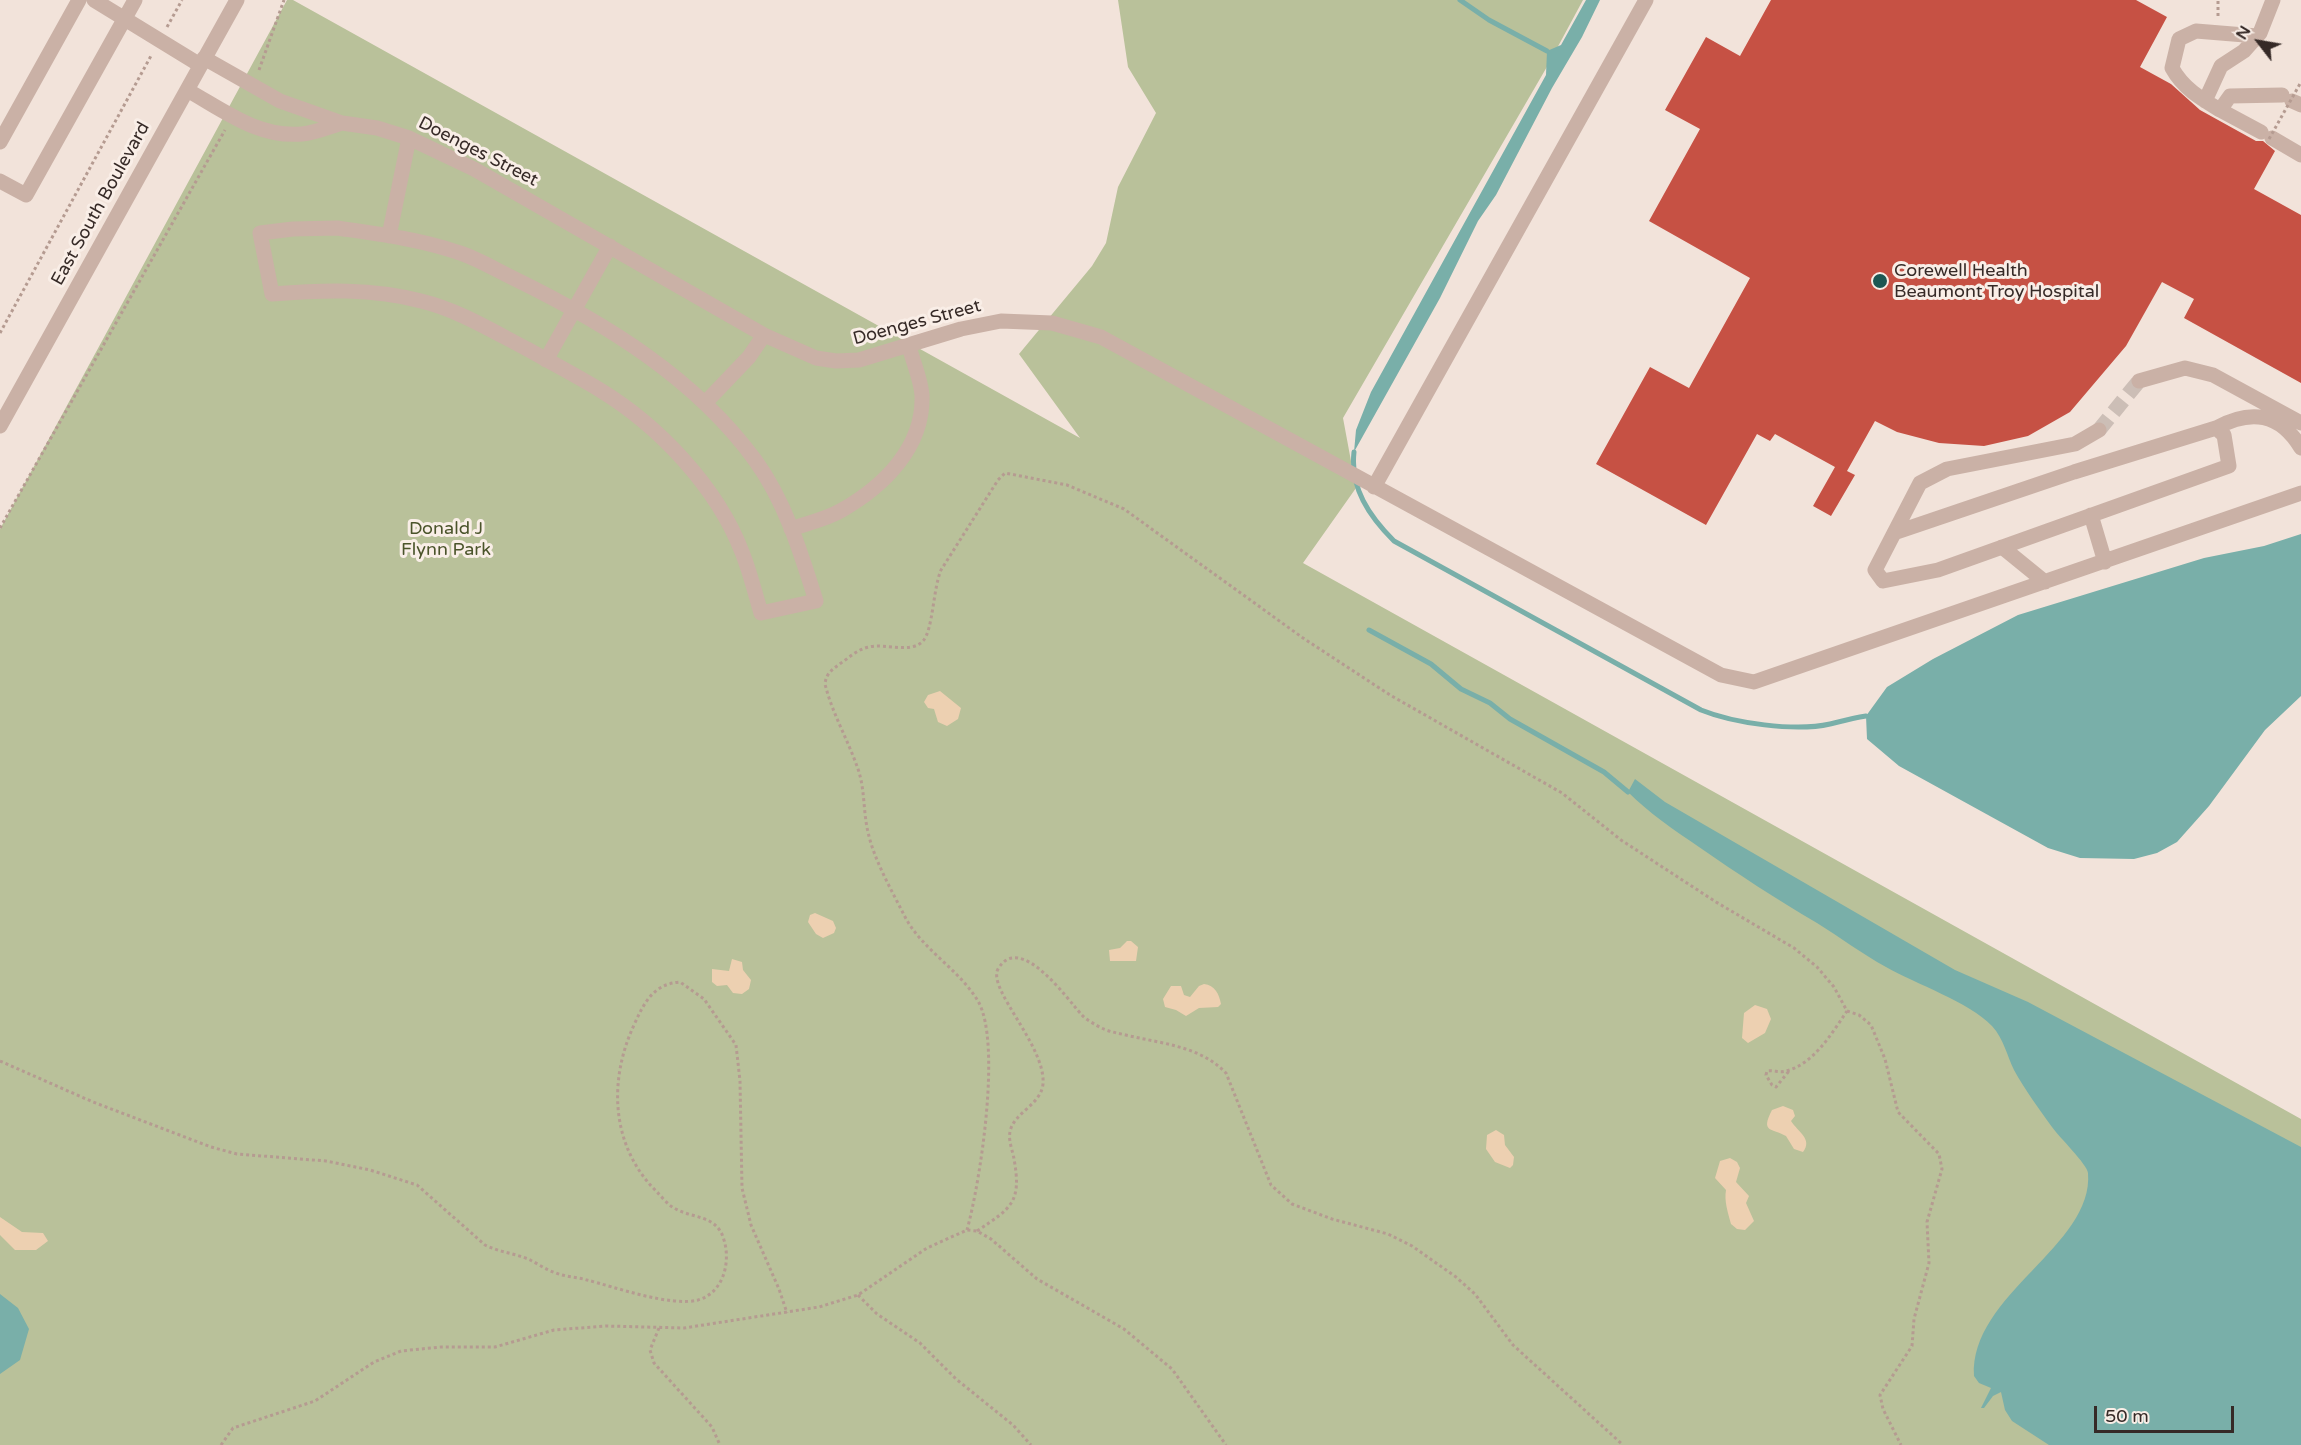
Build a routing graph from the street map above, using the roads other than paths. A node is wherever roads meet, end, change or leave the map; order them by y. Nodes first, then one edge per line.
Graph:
1 (80, 0) edge
2 (94, 0) edge
3 (135, 0) edge
4 (237, 0) edge
5 (1646, 0) edge
6 (2273, 0) edge
7 (126, 18) junction
8 (2257, 36) junction
9 (202, 62) junction
10 (187, 90) junction
11 (2292, 100) edge
12 (2205, 101) junction
13 (2220, 110) junction
14 (342, 123) junction
15 (409, 138) junction
16 (0, 142) edge
17 (2301, 155) edge
18 (0, 181) edge
19 (388, 236) junction
20 (610, 246) junction
21 (574, 310) junction
22 (764, 335) junction
23 (909, 346) junction
24 (546, 360) junction
25 (2139, 381) tunnel mouth
26 (705, 403) junction
27 (2301, 423) edge
28 (0, 426) edge
29 (2216, 428) junction
30 (2099, 430) tunnel mouth
31 (2301, 448) edge
32 (1374, 488) junction
33 (2301, 493) edge
34 (2091, 515) junction
35 (791, 529) junction
36 (1894, 533) junction
37 (2002, 547) junction
38 (2105, 562) junction
39 (2045, 582) junction

1 - 16 street
2 - 7 street, Doenges Street
3 - 7 street
4 - 9 street, East South Boulevard
5 - 32 street
6 - 8 street
7 - 9 street, Doenges Street
7 - 18 street
8 - 12 street
8 - 12 street
9 - 10 street, East South Boulevard
9 - 14 street, Doenges Street
10 - 14 street, Doenges Street
10 - 28 street, East South Boulevard
11 - 13 street
12 - 13 street
13 - 17 street
14 - 15 street, Doenges Street
15 - 19 street
15 - 20 street, Doenges Street
19 - 21 street
19 - 24 street
20 - 21 street
20 - 22 street, Doenges Street
21 - 24 street
21 - 26 street
22 - 23 street, Doenges Street
22 - 26 street
23 - 32 street, Doenges Street
23 - 35 street
24 - 35 street
25 - 27 street
26 - 35 street
29 - 31 street
29 - 34 street
29 - 36 street
30 - 36 street
32 - 39 street, Doenges Street
33 - 38 street, Doenges Street
34 - 37 street
34 - 38 street
36 - 37 street
37 - 39 street
38 - 39 street, Doenges Street

